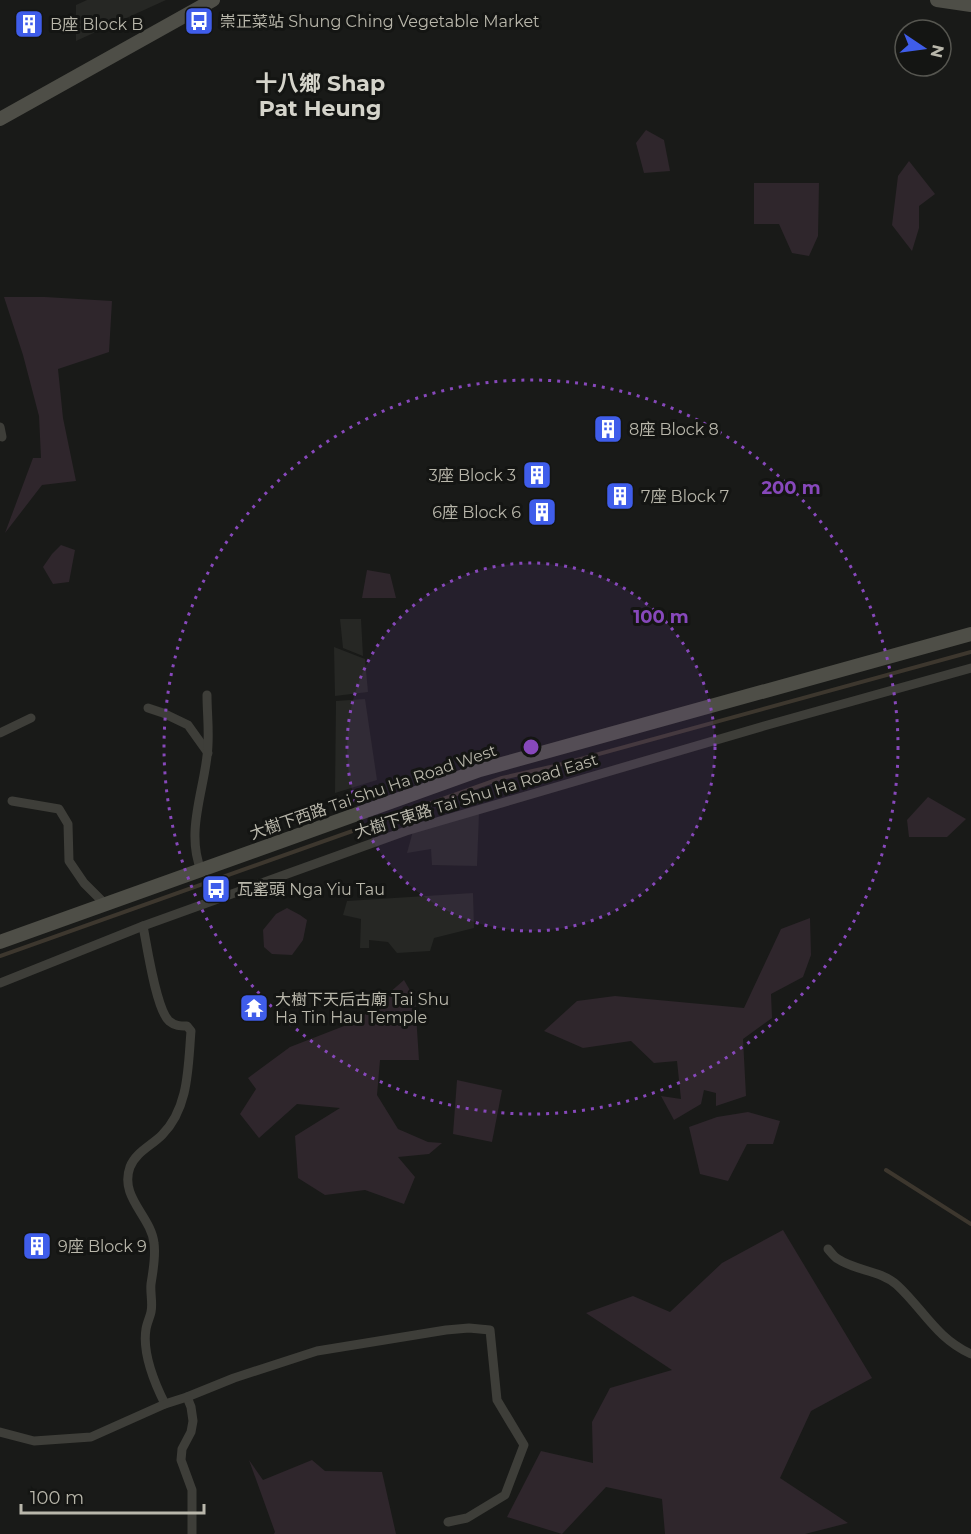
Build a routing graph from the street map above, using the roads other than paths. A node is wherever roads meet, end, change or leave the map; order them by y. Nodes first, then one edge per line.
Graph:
1 (213, 0) edge
2 (937, 0) edge
3 (971, 5) edge
4 (0, 119) edge
5 (971, 634) edge
6 (971, 668) edge
7 (207, 695) dead end
8 (148, 708) dead end
9 (31, 718) dead end
10 (0, 733) edge
11 (208, 753) junction
12 (12, 801) dead end
13 (201, 870) junction
14 (105, 904) junction
15 (143, 926) junction
16 (0, 942) edge
17 (0, 983) edge
18 (828, 1249) dead end
19 (971, 1354) edge
20 (187, 1397) junction
21 (165, 1404) junction
22 (0, 1432) edge
23 (448, 1522) dead end
24 (192, 1534) edge

1 - 4 street
2 - 3 street
5 - 13 street, 大樹下西路 Tai Shu Ha Road West
6 - 15 street, 大樹下東路 Tai Shu Ha Road East
7 - 11 street
8 - 11 street
9 - 10 street
11 - 13 street
12 - 14 street
13 - 14 street, 大樹下西路 Tai Shu Ha Road West
14 - 16 street, 大樹下西路 Tai Shu Ha Road West
15 - 17 street, 大樹下東路 Tai Shu Ha Road East
15 - 21 street
18 - 19 street
20 - 21 street
20 - 23 street
20 - 24 street
21 - 22 street

